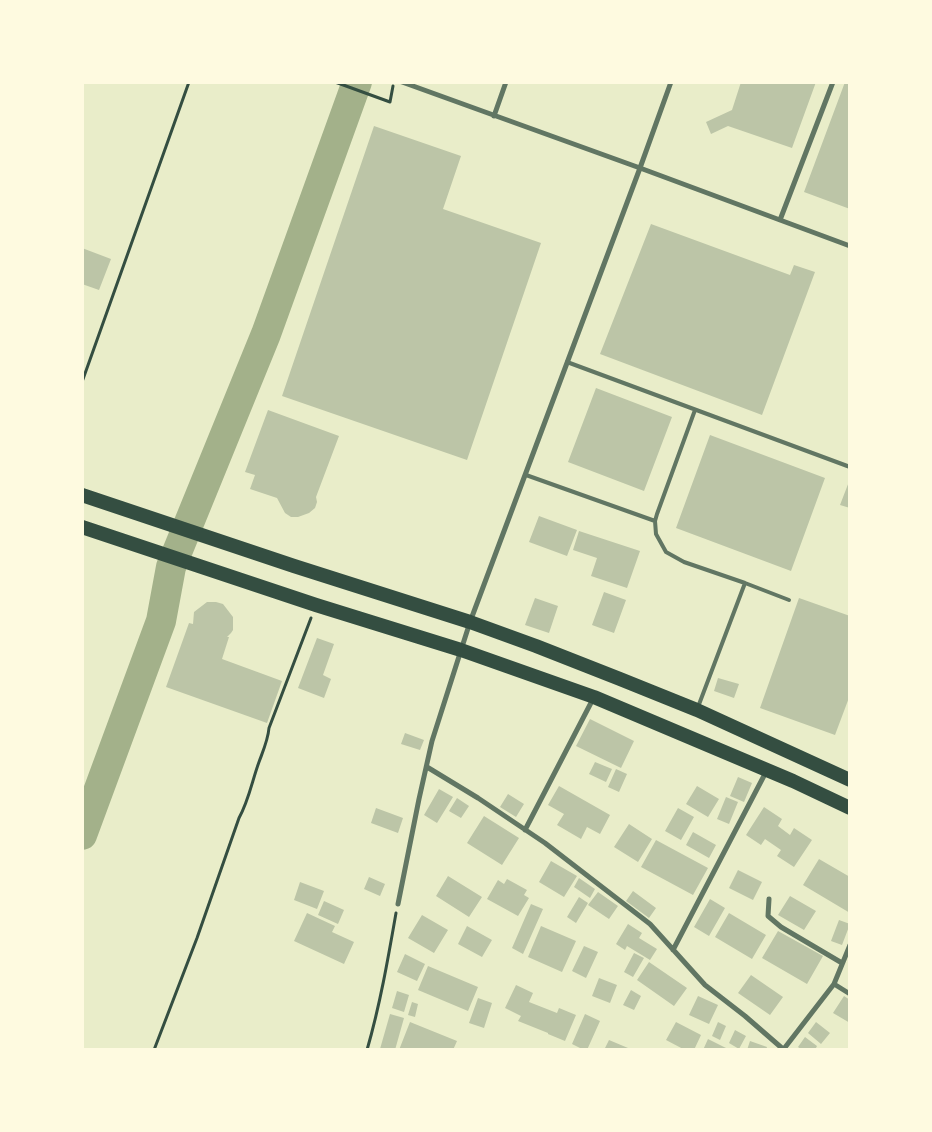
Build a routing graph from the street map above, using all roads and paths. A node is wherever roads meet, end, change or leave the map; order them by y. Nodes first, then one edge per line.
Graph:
1 (189, 82) edge
2 (335, 82) edge
3 (394, 82) edge
4 (402, 82) edge
5 (506, 82) edge
6 (671, 82) edge
7 (833, 82) edge
8 (494, 116) junction
9 (640, 168) junction
10 (780, 220) junction
11 (850, 246) edge
12 (567, 362) junction
13 (82, 382) edge
14 (695, 410) junction
15 (850, 467) edge
16 (526, 475) junction
17 (82, 495) edge
18 (655, 521) junction
19 (82, 527) edge
20 (746, 583) junction
21 (789, 600) dead end
22 (316, 605) junction
23 (470, 622) junction
24 (461, 650) junction
25 (594, 697) junction
26 (697, 710) junction
27 (427, 766) junction
28 (767, 770) junction
29 (850, 780) edge
30 (850, 808) edge
31 (525, 830) junction
32 (769, 899) dead end
33 (398, 904) joint
34 (850, 945) edge
35 (673, 950) junction
36 (842, 963) junction
37 (834, 984) junction
38 (850, 994) edge
39 (783, 1049) edge
40 (154, 1050) edge
41 (367, 1050) edge

1 - 13 path
2 - 3 path
4 - 8 street
5 - 8 street
6 - 9 street
7 - 10 street
8 - 9 street
9 - 10 street
9 - 12 street
10 - 11 street
12 - 14 lane
12 - 16 street
14 - 15 lane
14 - 18 lane
16 - 18 lane
16 - 23 street
17 - 23 highway
18 - 20 lane
19 - 22 highway
20 - 21 lane
20 - 26 lane
22 - 24 highway
22 - 40 path
23 - 24 street
23 - 26 highway
24 - 25 highway
24 - 27 street
25 - 28 highway
25 - 31 street
26 - 29 highway
27 - 31 street
27 - 33 street
28 - 30 highway
28 - 35 street
31 - 35 street
32 - 36 street
33 - 41 path
34 - 36 street
35 - 39 street
36 - 37 street
37 - 38 street
37 - 39 street

